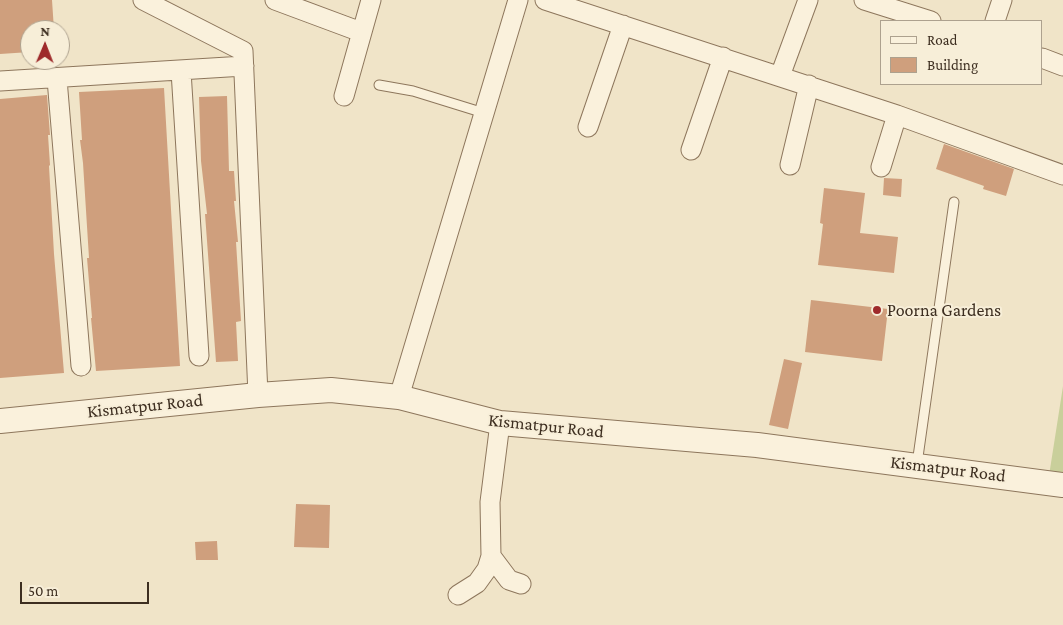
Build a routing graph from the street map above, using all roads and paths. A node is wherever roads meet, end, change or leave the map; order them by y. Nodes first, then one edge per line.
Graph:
1 (142, 0) edge
2 (275, 0) edge
3 (371, 0) edge
4 (518, 0) edge
5 (545, 0) edge
6 (808, 0) edge
7 (864, 0) edge
8 (1002, 0) edge
9 (910, 7) edge
10 (930, 20) edge
11 (995, 20) edge
12 (623, 25) junction
13 (361, 32) junction
14 (723, 58) junction
15 (1043, 58) edge
16 (244, 66) junction
17 (1063, 66) edge
18 (181, 70) junction
19 (780, 76) junction
20 (57, 79) junction
21 (0, 81) edge
22 (379, 84) dead end
23 (809, 85) junction
24 (344, 96) dead end
25 (484, 113) junction
26 (897, 115) junction
27 (588, 127) dead end
28 (691, 150) dead end
29 (790, 165) dead end
30 (881, 167) dead end
31 (1063, 174) edge
32 (954, 202) dead end
33 (199, 356) dead end
34 (81, 366) dead end
35 (258, 395) junction
36 (399, 397) junction
37 (0, 420) edge
38 (500, 424) junction
39 (917, 465) junction
40 (1063, 484) edge
41 (491, 556) junction
42 (521, 584) dead end
43 (458, 595) dead end

1 - 16 street
2 - 13 street
3 - 13 street
4 - 25 street
5 - 12 street
6 - 19 street
7 - 9 street
8 - 11 street
9 - 10 street
12 - 14 street
12 - 27 street
13 - 24 street
14 - 19 street
14 - 28 street
15 - 17 street
16 - 18 street
16 - 35 street
18 - 20 street
18 - 33 street
19 - 23 street
20 - 21 street
20 - 34 street
22 - 25 lane
23 - 26 street
23 - 29 street
25 - 36 street
26 - 30 street
26 - 31 street
32 - 39 lane
35 - 36 street, Kismatpur Road
35 - 37 street, Kismatpur Road
36 - 38 street, Kismatpur Road
38 - 39 street, Kismatpur Road
38 - 41 street
39 - 40 street, Kismatpur Road
41 - 42 street
41 - 43 street

